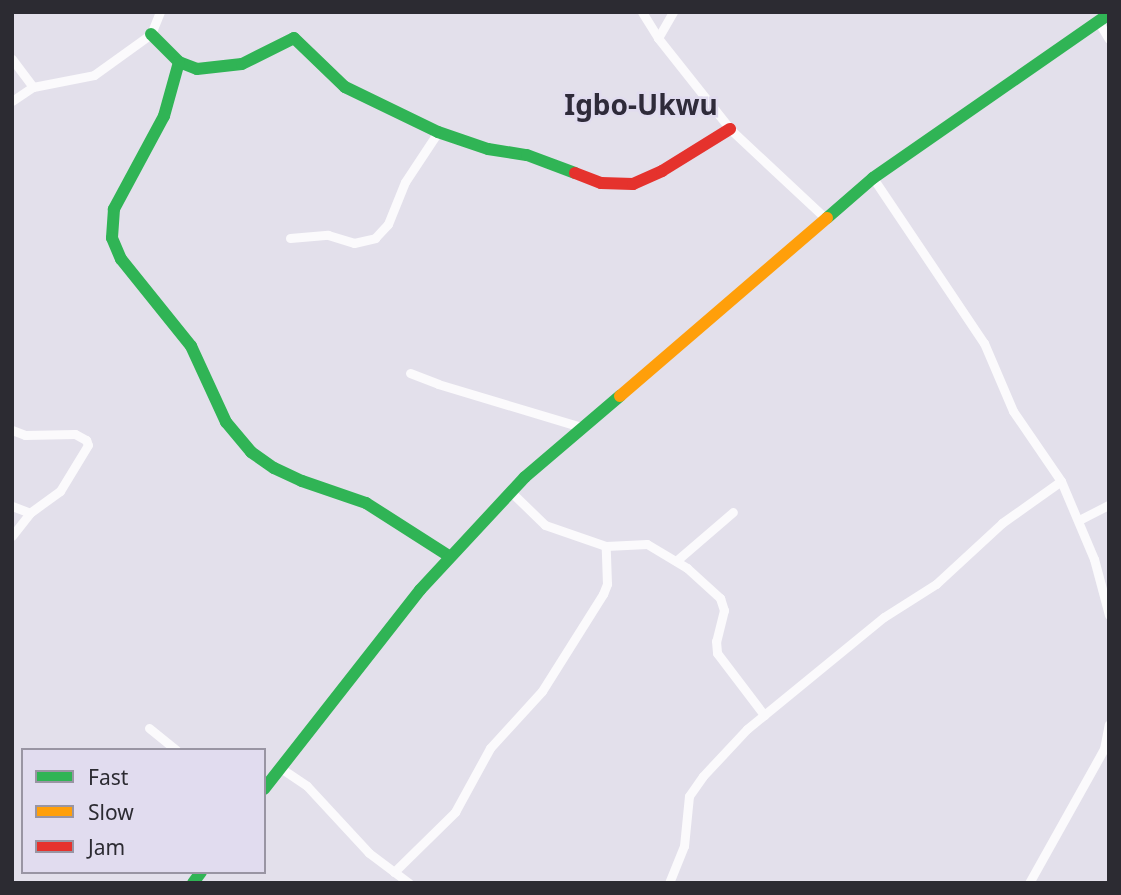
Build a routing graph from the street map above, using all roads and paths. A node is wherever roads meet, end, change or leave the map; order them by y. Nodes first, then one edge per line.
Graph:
1 (160, 12) edge
2 (642, 12) edge
3 (673, 12) edge
4 (1103, 18) edge
5 (151, 34) junction
6 (657, 38) junction
7 (1109, 39) edge
8 (12, 59) edge
9 (179, 62) junction
10 (33, 87) junction
11 (12, 101) edge
12 (730, 130) junction
13 (438, 132) junction
14 (873, 178) junction
15 (825, 218) junction
16 (290, 238) dead end
17 (410, 373) dead end
18 (581, 427) junction
19 (12, 430) edge
20 (1060, 481) junction
21 (511, 492) junction
22 (1109, 505) edge
23 (12, 506) edge
24 (733, 512) dead end
25 (30, 513) junction
26 (1079, 520) junction
27 (12, 536) edge
28 (606, 546) junction
29 (449, 556) junction
30 (676, 561) junction
31 (1109, 615) edge
32 (764, 715) junction
33 (1109, 724) edge
34 (149, 728) dead end
35 (174, 748) edge
36 (282, 769) junction
37 (266, 787) edge
38 (394, 872) junction
39 (410, 883) edge
40 (669, 883) edge
41 (1029, 883) edge

1 - 5 street
2 - 6 street
3 - 6 street
4 - 7 street
4 - 14 street
5 - 9 street
5 - 10 street
6 - 12 street
8 - 10 street
9 - 13 street
9 - 29 street
10 - 11 street
12 - 13 street
12 - 15 street
13 - 16 street
14 - 15 street
14 - 20 street
15 - 18 street
17 - 18 street
18 - 21 street
19 - 25 street
20 - 26 street
20 - 32 street
21 - 28 street
21 - 29 street
22 - 26 street
23 - 25 street
24 - 30 street
25 - 27 street
26 - 31 street
28 - 30 street
28 - 38 street
29 - 36 street
30 - 32 street
32 - 40 street
33 - 41 street
34 - 35 street
36 - 37 street
36 - 38 street
38 - 39 street

